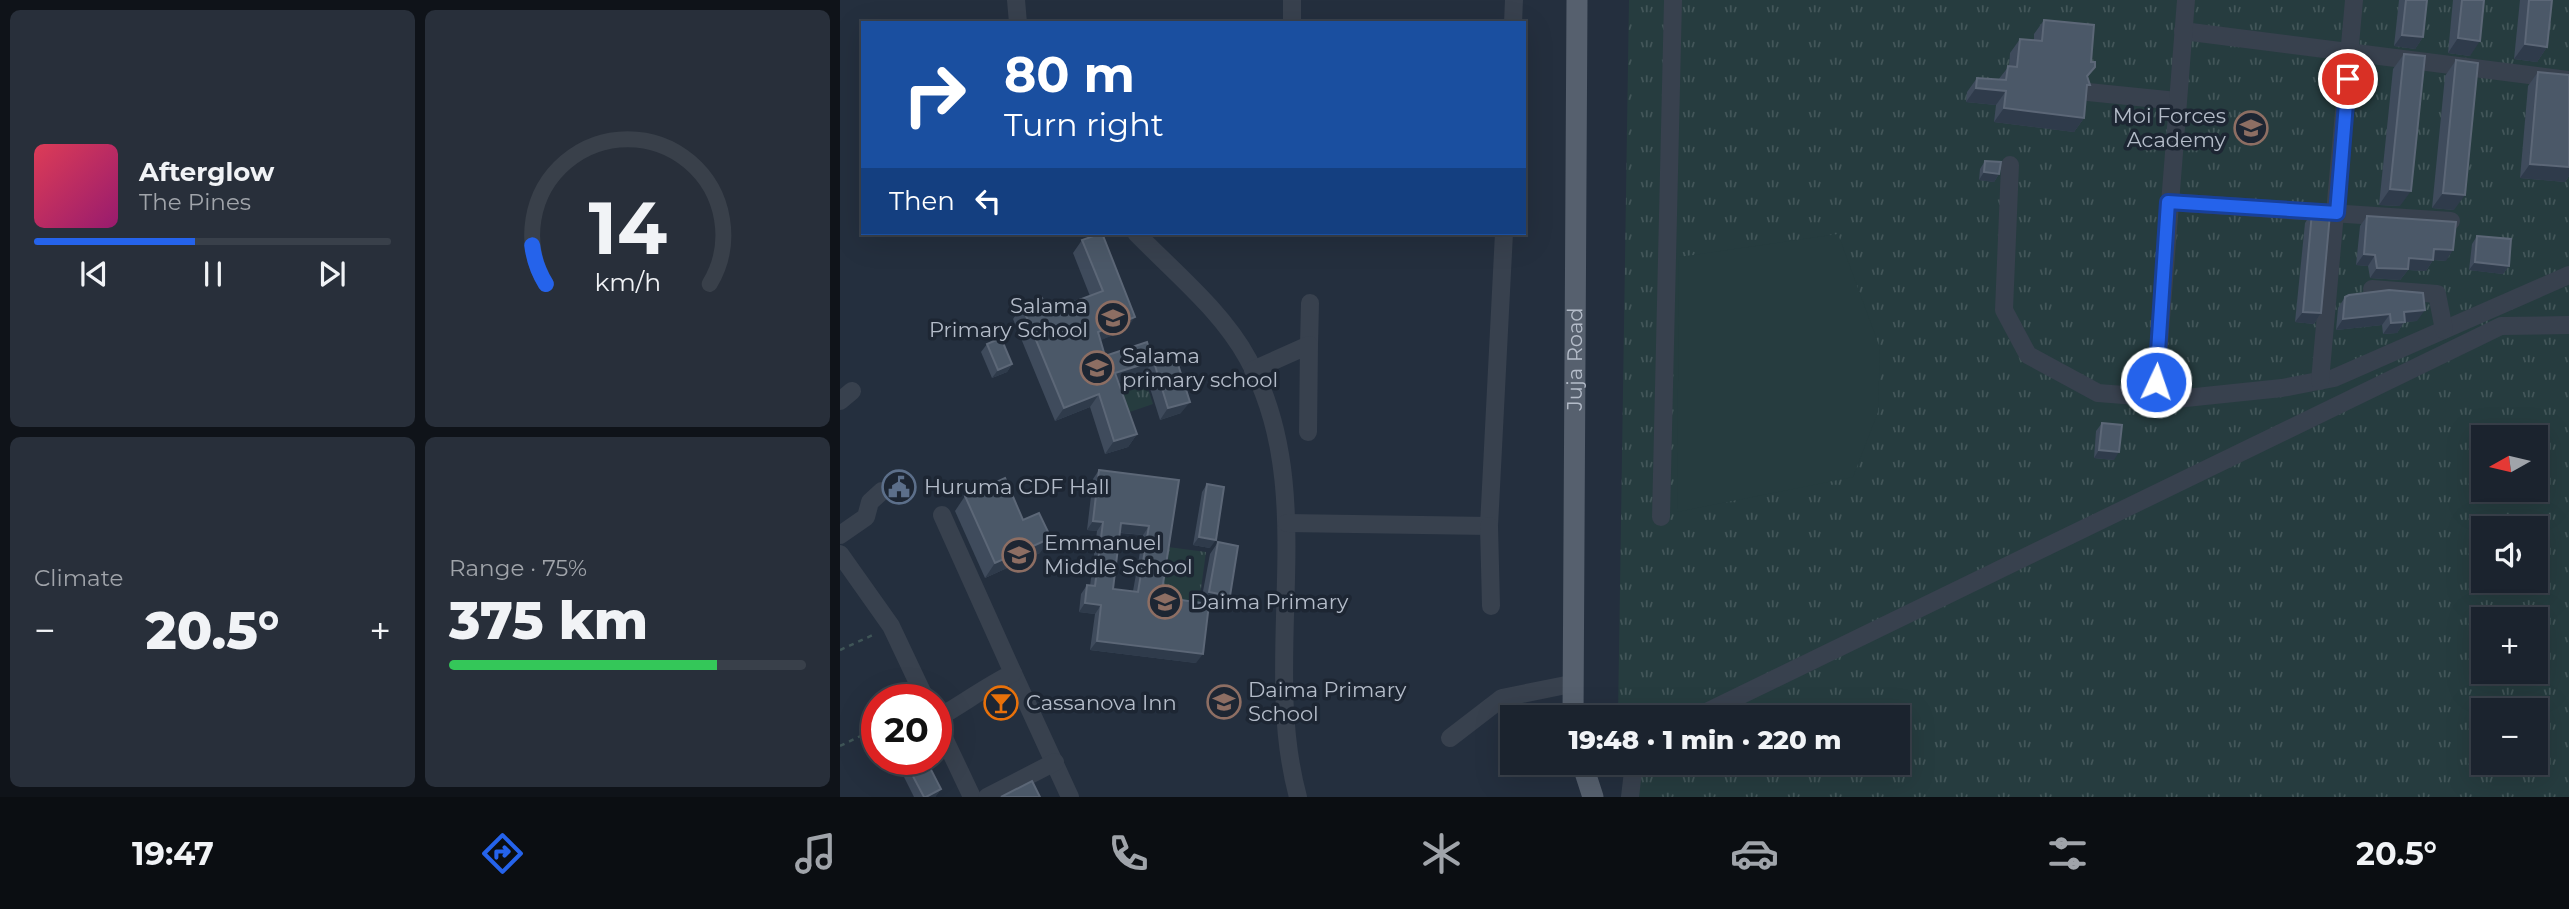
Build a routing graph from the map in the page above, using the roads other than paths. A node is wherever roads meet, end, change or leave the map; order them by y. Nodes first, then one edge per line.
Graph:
1 (1016, 0) edge
2 (1292, 0) edge
3 (1514, 0) edge
4 (1577, 0) edge
5 (1673, 0) edge
6 (2186, 0) edge
7 (2354, 0) edge
8 (1018, 21) edge
9 (1292, 21) edge
10 (1513, 21) edge
11 (2183, 31) junction
12 (2350, 52) junction
13 (2569, 80) edge
14 (2088, 92) edge
15 (2177, 101) junction
16 (2010, 165) dead end
17 (2168, 202) junction
18 (2337, 213) junction
19 (2451, 221) edge
20 (1144, 235) edge
21 (1504, 235) edge
22 (2569, 275) edge
23 (2372, 289) edge
24 (1310, 303) dead end
25 (2569, 325) edge
26 (2444, 330) junction
27 (1309, 345) junction
28 (1253, 370) junction
29 (2320, 381) junction
30 (2156, 382) dead end
31 (1308, 432) dead end
32 (882, 491) dead end
33 (942, 515) dead end
34 (1661, 517) dead end
35 (1287, 523) junction
36 (1489, 526) junction
37 (840, 535) edge
38 (840, 554) edge
39 (1491, 606) dead end
40 (1013, 673) junction
41 (918, 684) edge
42 (1572, 684) junction
43 (1573, 705) edge
44 (1721, 705) edge
45 (952, 710) edge
46 (1450, 738) dead end
47 (952, 754) edge
48 (1055, 762) junction
49 (1586, 775) edge
50 (1633, 775) edge
51 (972, 797) edge
52 (987, 797) edge
53 (1070, 797) edge
54 (1298, 797) edge
55 (1592, 797) edge
56 (1630, 797) edge

1 - 8 street
2 - 9 street
3 - 10 street
4 - 42 main road, Juja Road
5 - 34 street
6 - 11 street
7 - 12 street
11 - 12 street
11 - 15 street
12 - 13 street
12 - 18 street
14 - 15 street
15 - 17 street
16 - 29 street
17 - 18 street
17 - 30 street
18 - 19 street
18 - 29 street
20 - 28 street
21 - 36 street
22 - 26 street
23 - 26 street
24 - 27 street
25 - 44 street
26 - 29 street
27 - 28 street
27 - 31 street
28 - 35 street
32 - 37 street
33 - 40 street
35 - 36 street
35 - 54 street
36 - 39 street
38 - 41 street
40 - 45 street
40 - 48 street
42 - 43 main road, Juja Road
42 - 46 street
47 - 51 street
48 - 52 street
48 - 53 street
49 - 55 main road
50 - 56 street

